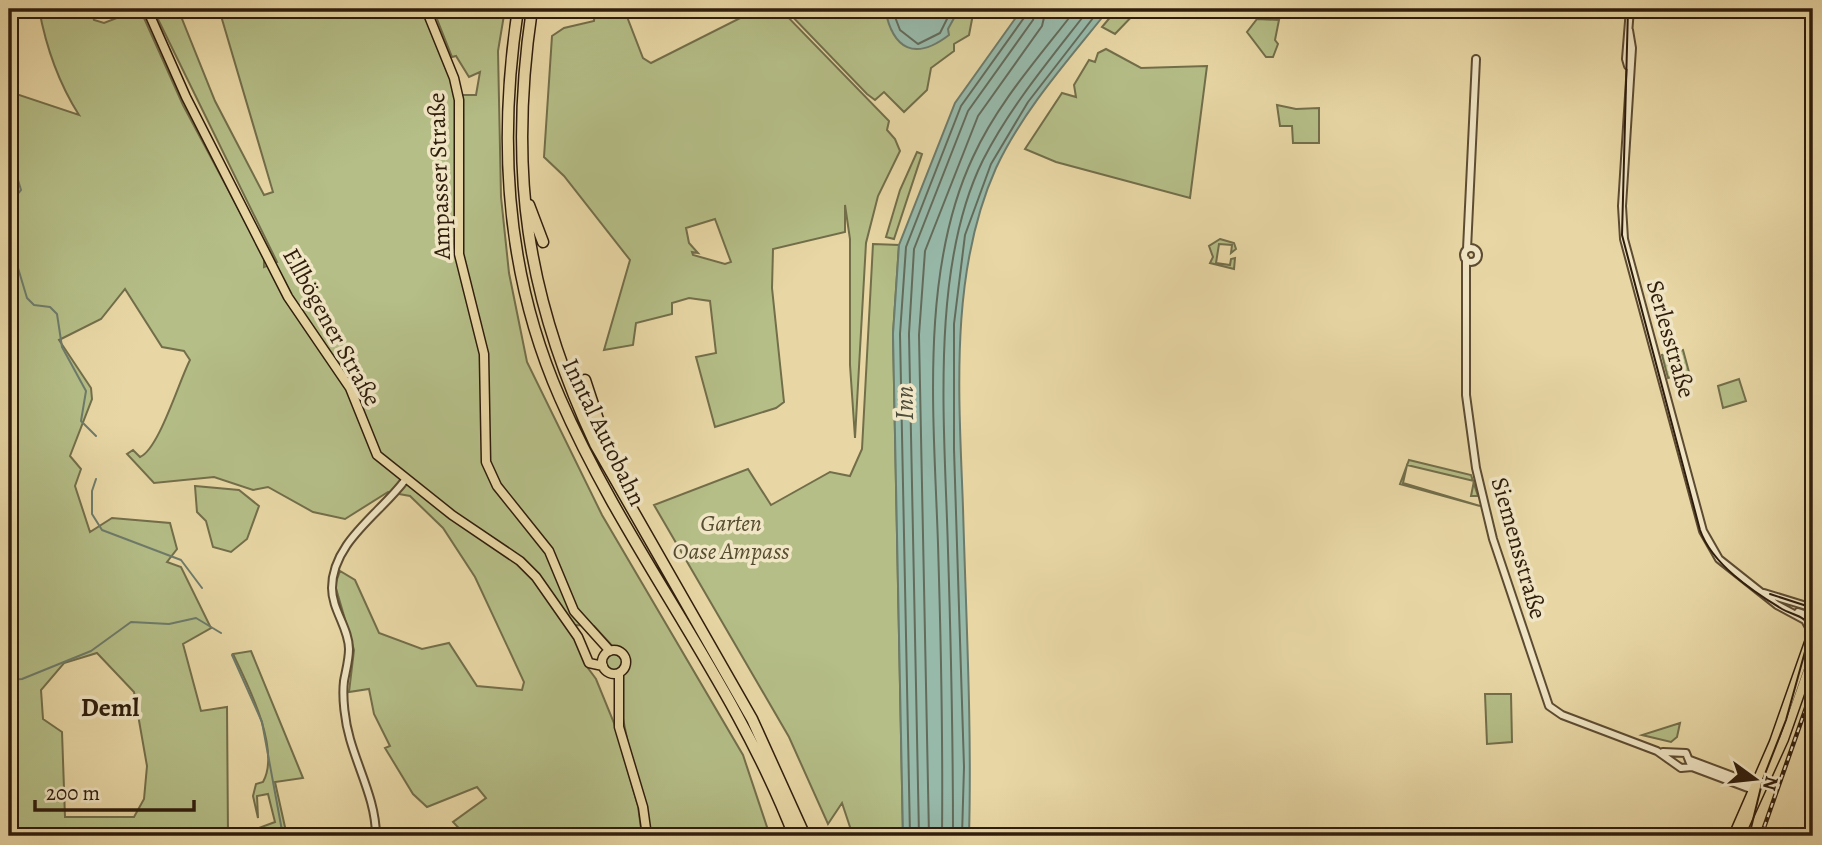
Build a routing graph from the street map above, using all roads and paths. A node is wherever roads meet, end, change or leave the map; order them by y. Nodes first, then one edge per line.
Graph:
1 (147, 9) edge
2 (426, 9) edge
3 (518, 9) edge
4 (532, 9) edge
5 (1630, 9) edge
6 (1476, 59) dead end
7 (523, 185) junction
8 (543, 242) dead end
9 (1471, 249) junction
10 (1469, 260) junction
11 (585, 380) dead end
12 (405, 480) junction
13 (621, 492) junction
14 (1763, 593) junction
15 (1783, 607) junction
16 (1813, 608) edge
17 (1813, 617) edge
18 (1812, 636) edge
19 (610, 651) junction
20 (1813, 656) edge
21 (603, 666) junction
22 (619, 673) junction
23 (1657, 751) junction
24 (1679, 754) junction
25 (1675, 762) junction
26 (1689, 763) junction
27 (1764, 782) junction
28 (1754, 789) junction
29 (1749, 813) junction
30 (376, 836) edge
31 (648, 836) edge
32 (794, 836) edge
33 (805, 836) edge
34 (1732, 836) edge
35 (1740, 836) edge

1 - 12 main road, Ellbögener Straße
2 - 19 main road, Ampasser Straße
3 - 32 highway, Inntal Autobahn
4 - 7 highway, Inntal Autobahn
5 - 14 street, Serlesstraße
6 - 9 street
7 - 8 highway
7 - 13 highway, Inntal Autobahn
9 - 10 street
9 - 10 street
10 - 23 street, Siemensstraße
11 - 13 highway
12 - 21 main road, Ellbögener Straße
12 - 30 street
13 - 33 highway, Inntal Autobahn
14 - 15 street, Serlesstraße
14 - 16 street, Serlesstraße
15 - 17 street, Serlesstraße
15 - 18 street, Serlesstraße
18 - 28 main road
19 - 21 main road
19 - 22 main road
20 - 27 main road
21 - 22 main road
22 - 31 main road
23 - 24 street, Siemensstraße
23 - 25 street, Siemensstraße
24 - 25 street
24 - 26 street
25 - 26 street, Siemensstraße
26 - 28 street
27 - 28 street
27 - 29 main road
28 - 29 street
28 - 34 main road
29 - 35 main road

